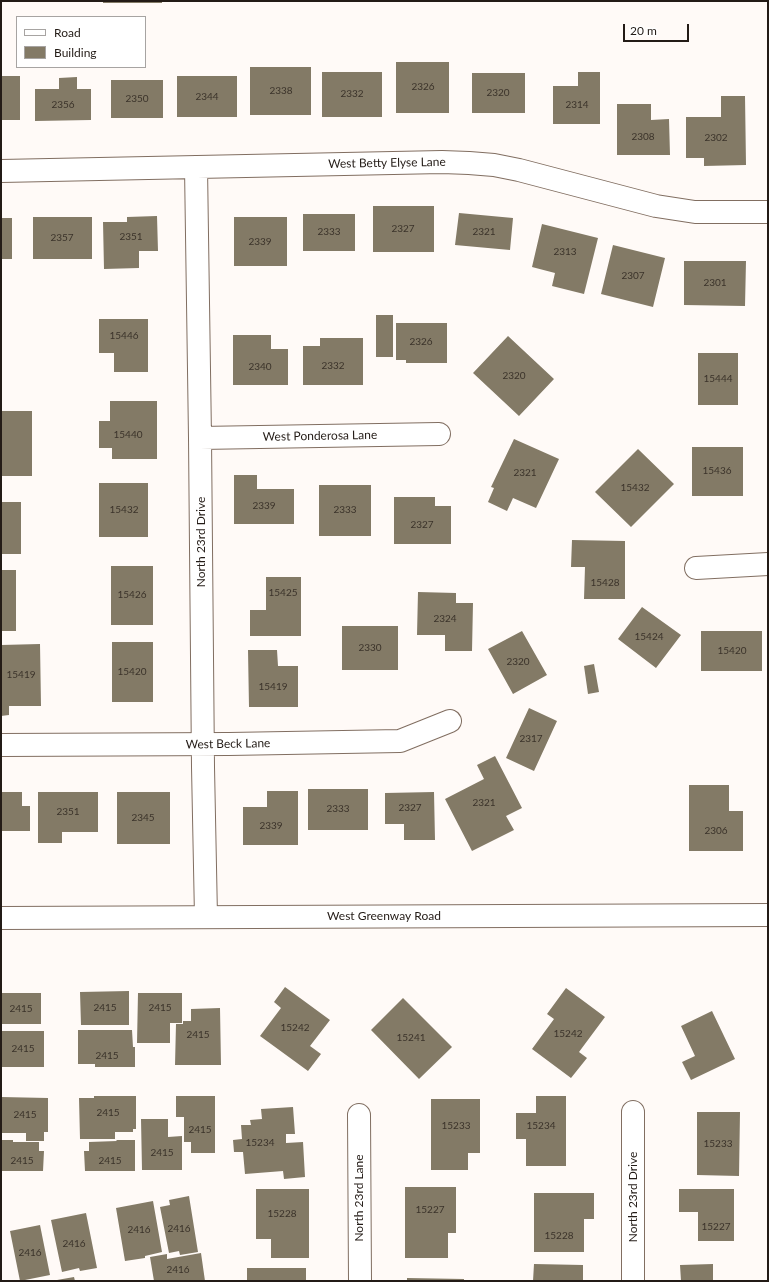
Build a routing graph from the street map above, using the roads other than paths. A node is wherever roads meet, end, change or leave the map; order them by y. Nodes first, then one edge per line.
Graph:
1 (196, 167) junction
2 (1, 171) edge
3 (768, 212) edge
4 (440, 434) dead end
5 (200, 438) junction
6 (768, 564) edge
7 (696, 568) dead end
8 (450, 721) dead end
9 (203, 744) junction
10 (1, 745) edge
11 (768, 915) edge
12 (206, 917) junction
13 (1, 918) edge
14 (633, 1112) dead end
15 (359, 1115) dead end
16 (360, 1281) edge
17 (633, 1281) edge

1 - 2 street, West Betty Elyse Lane
1 - 3 street, West Betty Elyse Lane
1 - 5 street, North 23rd Drive
4 - 5 street, West Ponderosa Lane
5 - 9 street, North 23rd Drive
6 - 7 street
8 - 9 street, West Beck Lane
9 - 10 street, West Beck Lane
9 - 12 street, North 23rd Drive
11 - 12 street, West Greenway Road
12 - 13 street, West Greenway Road
14 - 17 street, North 23rd Drive
15 - 16 street, North 23rd Lane

